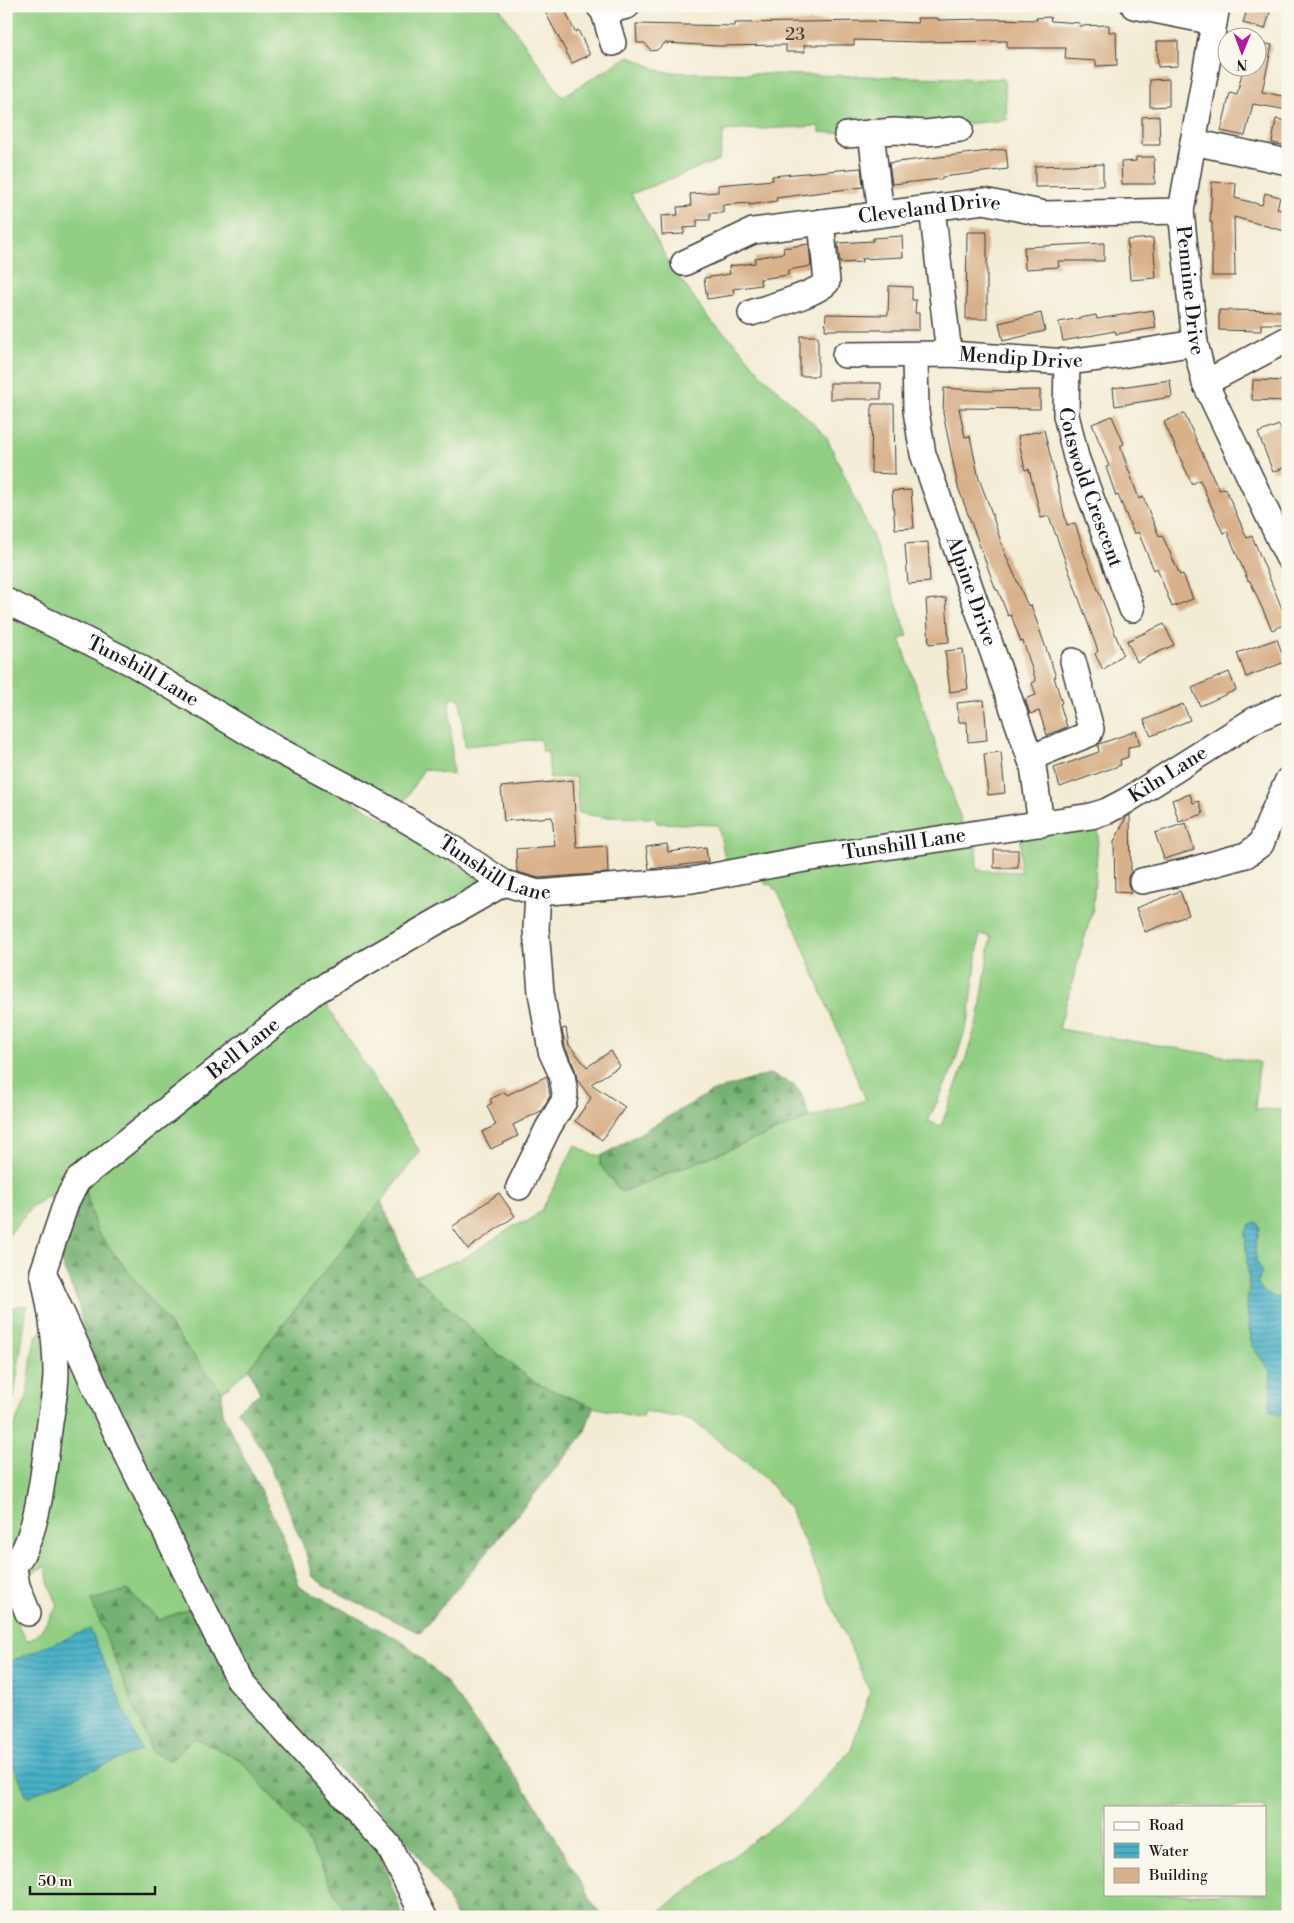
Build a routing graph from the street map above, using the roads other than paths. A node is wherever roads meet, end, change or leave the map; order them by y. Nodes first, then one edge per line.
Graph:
1 (1134, 6) edge
2 (610, 8) edge
3 (1215, 14) edge
4 (613, 43) dead end
5 (960, 129) dead end
6 (1192, 142) junction
7 (1288, 162) edge
8 (932, 208) junction
9 (1181, 211) junction
10 (881, 214) junction
11 (821, 222) junction
12 (684, 263) dead end
13 (752, 313) dead end
14 (1288, 340) edge
15 (1195, 343) junction
16 (949, 354) junction
17 (845, 355) dead end
18 (914, 356) junction
19 (1067, 362) junction
20 (1205, 383) junction
21 (1288, 556) edge
22 (6, 601) edge
23 (1132, 609) dead end
24 (1073, 661) dead end
25 (1288, 705) edge
26 (1030, 758) junction
27 (1288, 780) edge
28 (1041, 824) junction
29 (1142, 881) dead end
30 (504, 884) junction
31 (538, 893) junction
32 (519, 1186) dead end
33 (43, 1272) junction
34 (10, 1570) edge
35 (28, 1613) dead end
36 (424, 1917) edge

1 - 3 street
2 - 4 street
3 - 6 street, Pennine Drive
5 - 10 street
6 - 7 street
6 - 9 street, Pennine Drive
8 - 9 street, Cleveland Drive
8 - 10 street, Cleveland Drive
8 - 16 street
9 - 15 street, Pennine Drive
10 - 11 street, Cleveland Drive
11 - 12 street, Cleveland Drive
11 - 13 street
14 - 20 street
15 - 19 street, Mendip Drive
15 - 20 street, Pennine Drive
16 - 18 street, Mendip Drive
16 - 19 street, Mendip Drive
17 - 18 street, Mendip Drive
18 - 26 street, Alpine Drive
19 - 23 street, Cotswold Crescent
20 - 21 street, Pennine Drive
22 - 30 street, Tunshill Lane
24 - 26 street
25 - 28 street, Kiln Lane
26 - 28 street, Alpine Drive
27 - 29 street
28 - 31 street, Tunshill Lane
30 - 31 street, Tunshill Lane
30 - 33 street, Bell Lane
31 - 32 street
33 - 34 street
33 - 36 street
34 - 35 street

